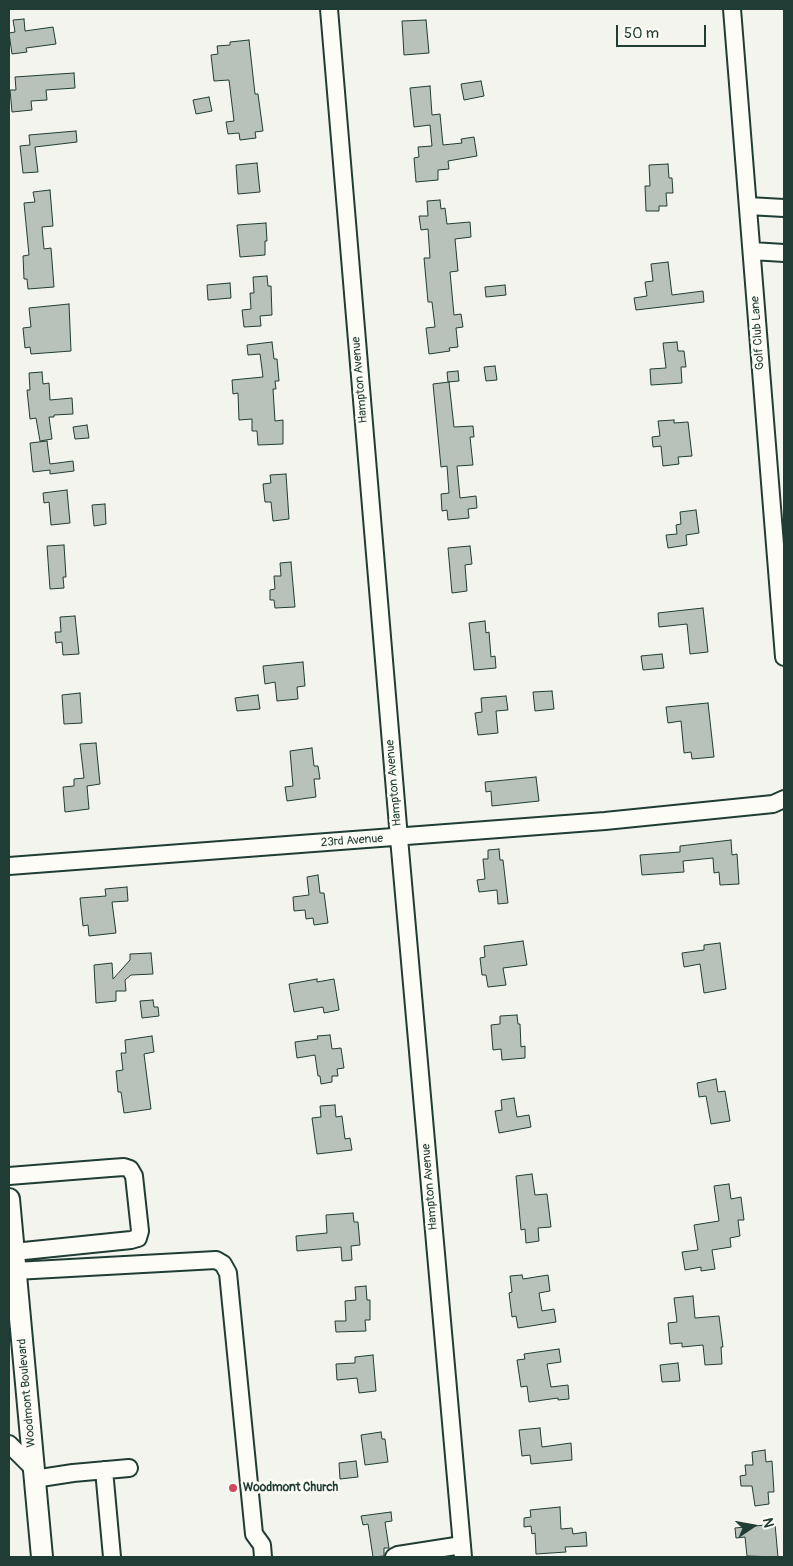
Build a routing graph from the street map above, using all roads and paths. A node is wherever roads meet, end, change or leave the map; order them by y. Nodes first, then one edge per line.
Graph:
1 (329, 9) edge
2 (732, 9) edge
3 (748, 206) junction
4 (784, 208) edge
5 (752, 251) junction
6 (784, 253) edge
7 (784, 657) edge
8 (784, 799) edge
9 (399, 838) junction
10 (9, 866) edge
11 (9, 1176) edge
12 (9, 1198) edge
13 (15, 1261) junction
14 (9, 1444) edge
15 (129, 1468) dead end
16 (104, 1470) junction
17 (34, 1474) junction
18 (462, 1551) edge
19 (42, 1557) edge
20 (112, 1557) edge
21 (264, 1557) edge
22 (394, 1557) edge

1 - 9 street, Hampton Avenue
2 - 3 street, Golf Club Lane
3 - 4 street
3 - 5 street, Golf Club Lane
5 - 6 street
5 - 7 street, Golf Club Lane
8 - 9 street, 23rd Avenue
9 - 10 street, 23rd Avenue
9 - 18 street, Hampton Avenue
11 - 13 street
12 - 13 main road, Woodmont Boulevard
13 - 17 main road, Woodmont Boulevard
13 - 21 street
14 - 17 street
15 - 16 street
16 - 17 street
16 - 20 street
17 - 19 main road, Woodmont Boulevard
18 - 22 street

